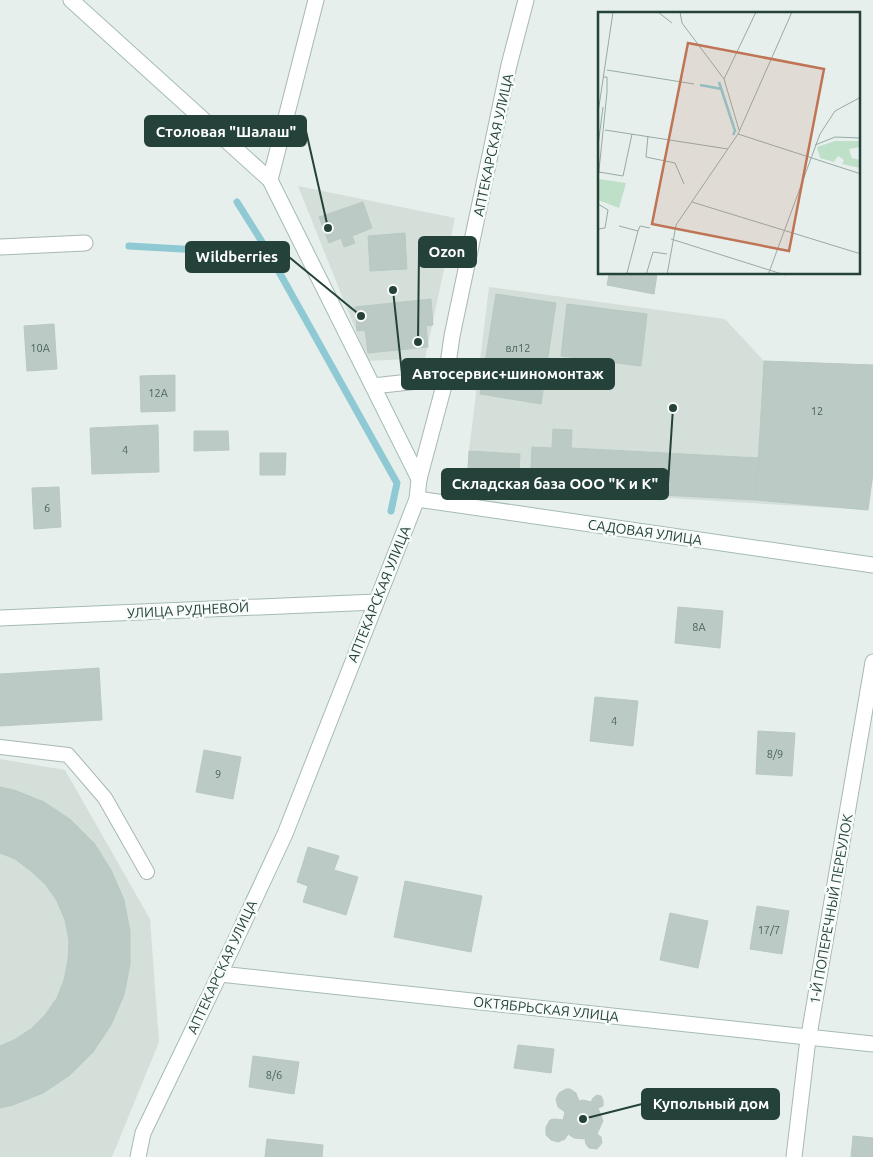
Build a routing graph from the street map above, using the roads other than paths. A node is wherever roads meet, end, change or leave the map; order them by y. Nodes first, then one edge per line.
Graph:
1 (71, 0) edge
2 (316, 0) edge
3 (526, 0) edge
4 (270, 180) junction
5 (85, 243) dead end
6 (0, 246) edge
7 (446, 378) junction
8 (373, 386) junction
9 (419, 479) junction
10 (417, 500) junction
11 (873, 565) edge
12 (376, 602) junction
13 (0, 618) edge
14 (873, 662) edge
15 (0, 747) edge
16 (147, 872) dead end
17 (220, 974) junction
18 (809, 1038) junction
19 (873, 1044) edge
20 (138, 1157) edge
21 (794, 1157) edge

1 - 4 street
2 - 4 street
3 - 7 street, АПТЕКАРСКАЯ УЛИЦА
4 - 8 street
5 - 6 street
7 - 8 street
7 - 9 street, АПТЕКАРСКАЯ УЛИЦА
8 - 9 street
9 - 10 street, АПТЕКАРСКАЯ УЛИЦА
10 - 11 street, САДОВАЯ УЛИЦА
10 - 12 street, АПТЕКАРСКАЯ УЛИЦА
12 - 13 street, УЛИЦА РУДНЕВОЙ
12 - 17 street, АПТЕКАРСКАЯ УЛИЦА
14 - 18 street, 1-Й ПОПЕРЕЧНЫЙ ПЕРЕУЛОК
15 - 16 lane
17 - 18 street, ОКТЯБРЬСКАЯ УЛИЦА
17 - 20 street, АПТЕКАРСКАЯ УЛИЦА
18 - 19 street, ОКТЯБРЬСКАЯ УЛИЦА
18 - 21 street, 1-Й ПОПЕРЕЧНЫЙ ПЕРЕУЛОК

